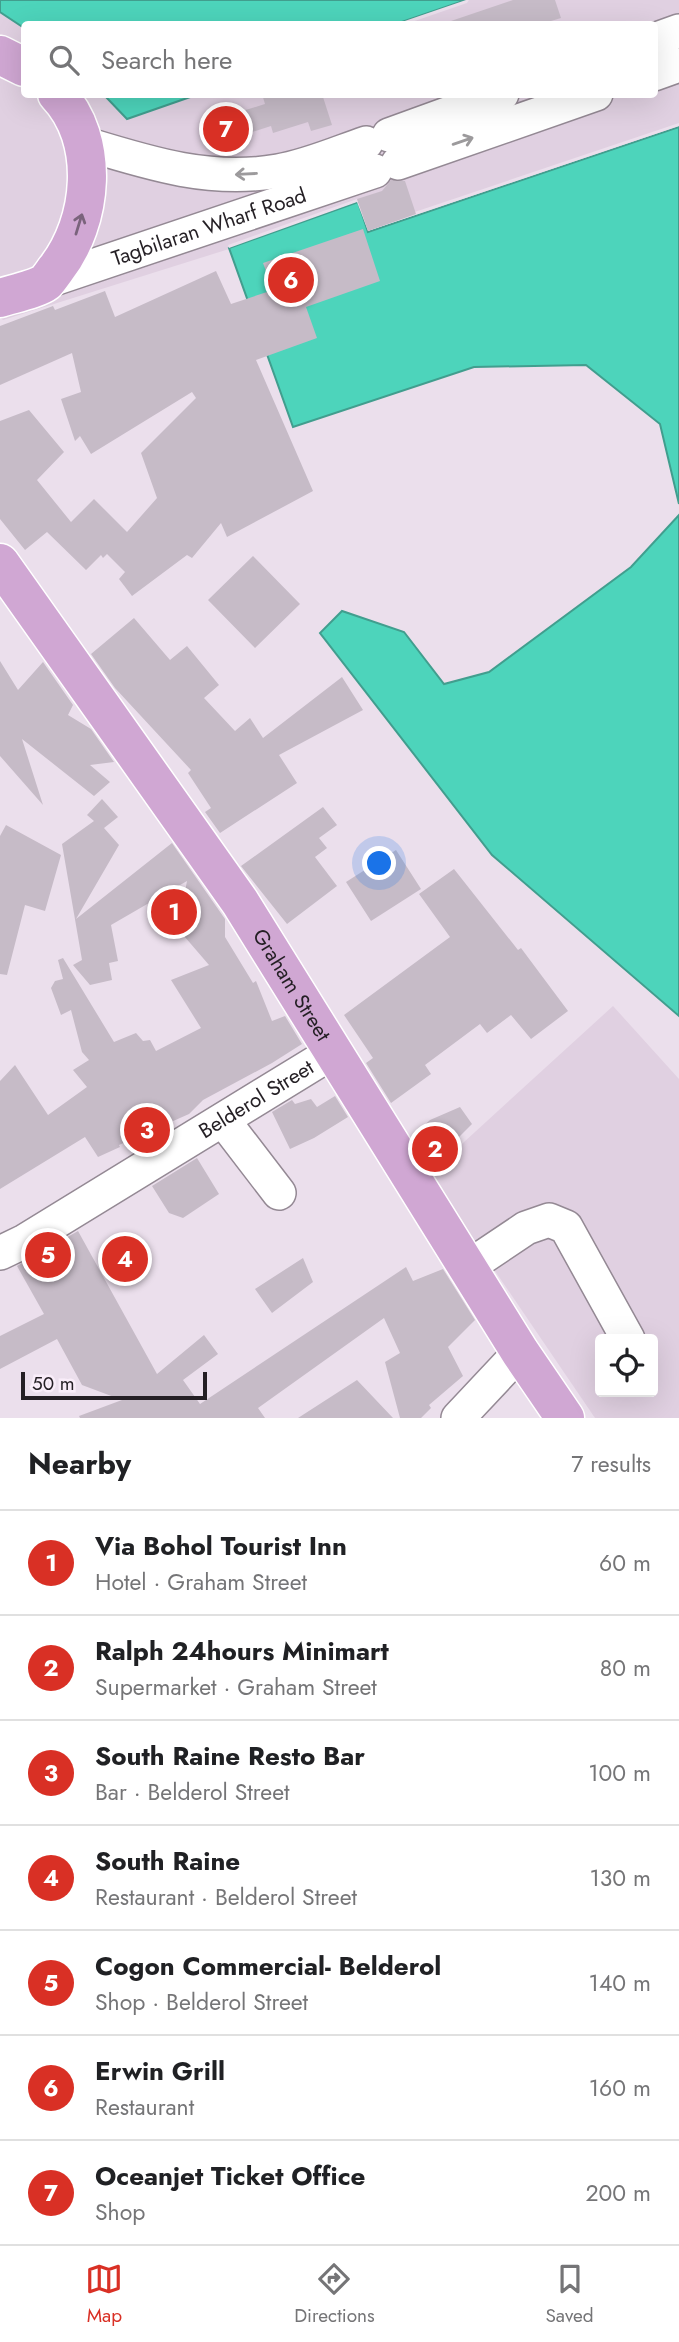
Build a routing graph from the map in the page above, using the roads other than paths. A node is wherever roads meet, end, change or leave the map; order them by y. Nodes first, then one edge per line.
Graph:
1 (679, 32) edge
2 (658, 39) edge
3 (0, 55) edge
4 (679, 65) edge
5 (21, 66) edge
6 (658, 73) edge
7 (60, 98) edge
8 (494, 98) edge
9 (574, 98) edge
10 (83, 142) junction
11 (382, 153) junction
12 (317, 175) junction
13 (45, 282) junction
14 (0, 298) edge
15 (0, 563) edge
16 (333, 1052) junction
17 (223, 1119) junction
18 (279, 1193) dead end
19 (0, 1253) edge
20 (468, 1268) junction
21 (625, 1334) edge
22 (520, 1352) junction
23 (458, 1418) edge
24 (565, 1418) edge

1 - 2 street
3 - 5 main road
4 - 6 street
7 - 10 main road
8 - 11 street, Tagbilaran Wharf Road
11 -> 9 street, Tagbilaran Wharf Road
12 -> 10 street, Tagbilaran Wharf Road
13 -> 10 main road
11 - 12 street, Tagbilaran Wharf Road
12 - 13 street, Tagbilaran Wharf Road
13 - 14 main road
15 - 16 main road, Graham Street
16 - 17 street, Belderol Street
16 - 20 main road, Graham Street
17 - 18 street
17 - 19 street, Belderol Street
20 - 21 street
20 - 22 main road, Graham Street
22 - 23 street
22 - 24 main road, Graham Street

